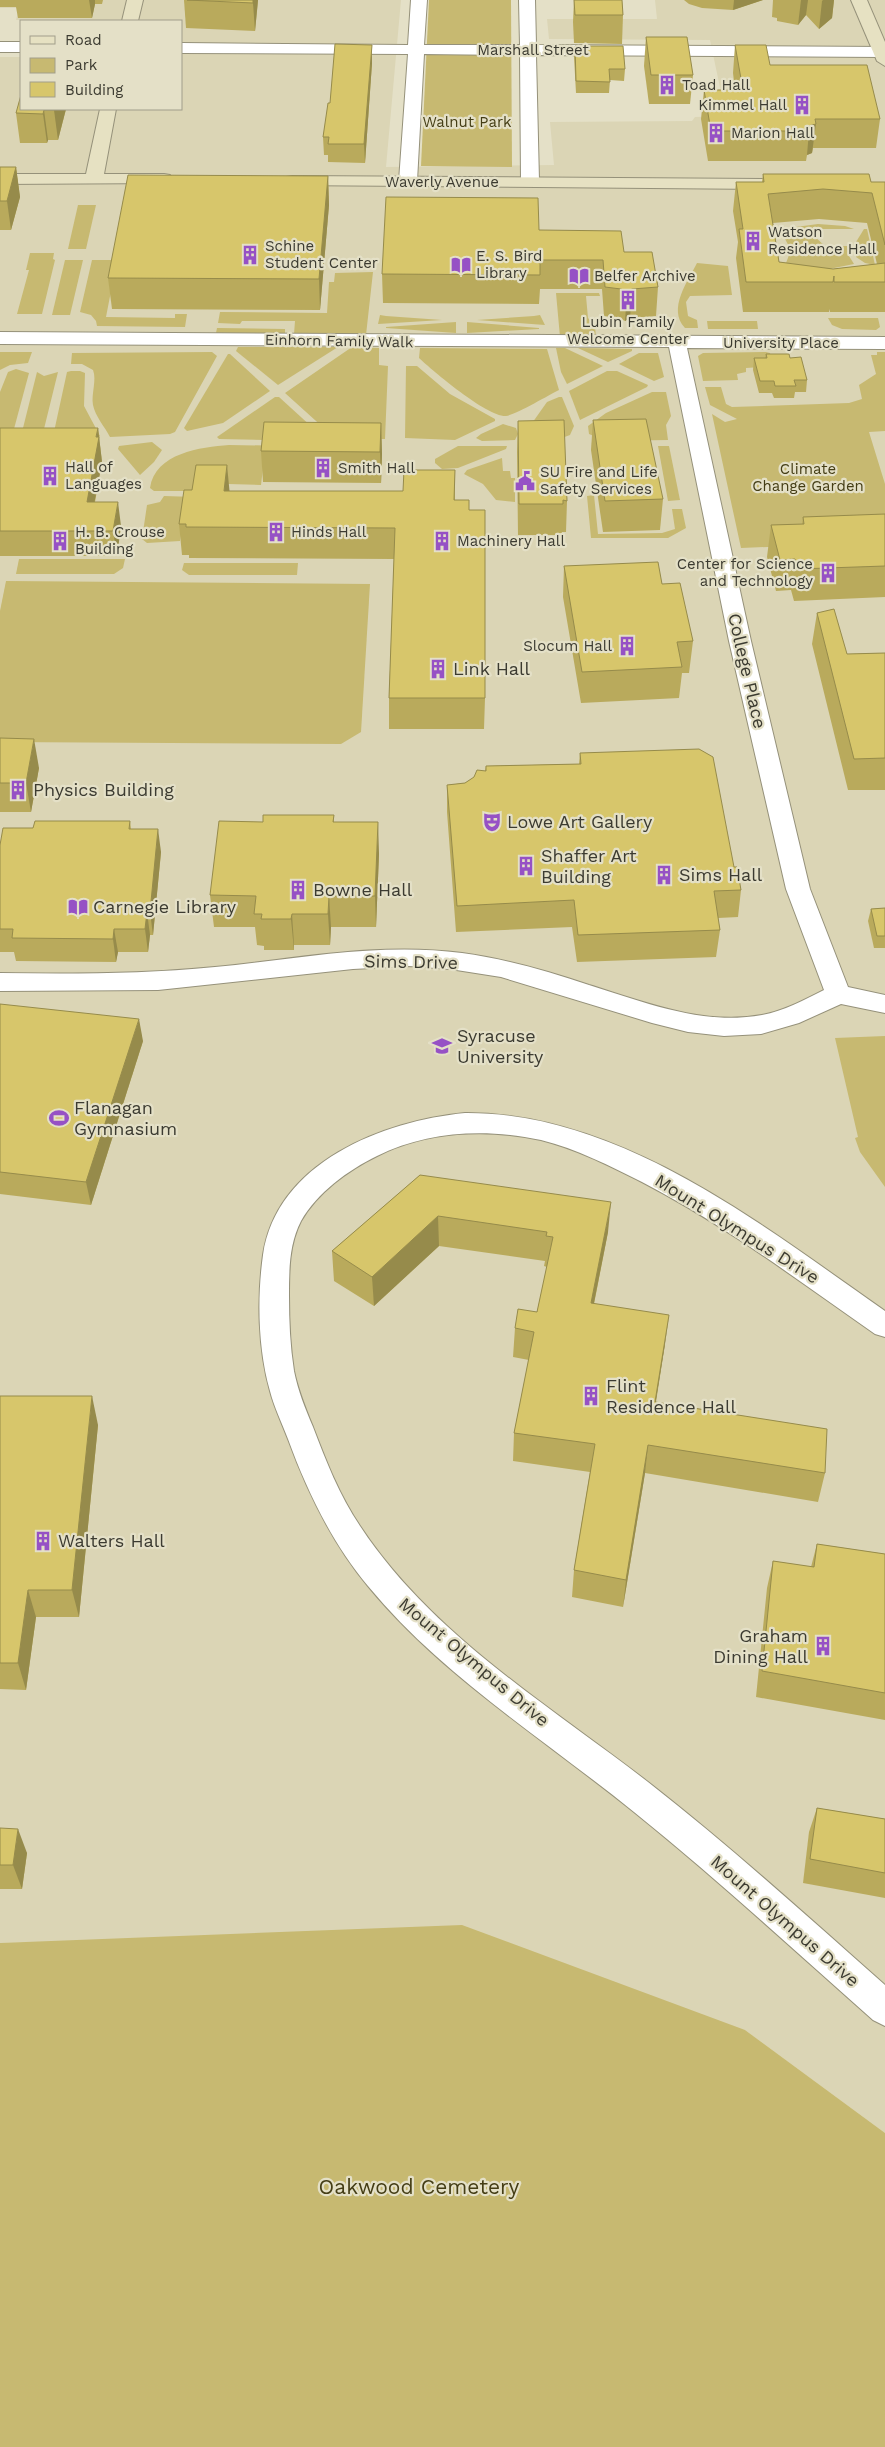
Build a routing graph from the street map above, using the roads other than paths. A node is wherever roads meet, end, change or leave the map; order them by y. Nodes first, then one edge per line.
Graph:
1 (135, 0) edge
2 (419, 0) edge
3 (527, 0) edge
4 (859, 0) edge
5 (130, 20) edge
6 (0, 47) edge
7 (20, 47) edge
8 (182, 48) edge
9 (417, 49) junction
10 (528, 50) junction
11 (884, 55) edge
12 (108, 110) edge
13 (0, 179) edge
14 (94, 179) junction
15 (183, 180) edge
16 (271, 180) edge
17 (408, 181) junction
18 (530, 181) junction
19 (792, 184) edge
20 (0, 338) edge
21 (885, 342) edge
22 (677, 343) junction
23 (0, 982) edge
24 (838, 994) junction
25 (878, 1000) edge
26 (885, 1326) edge
27 (885, 2008) edge

1 - 5 street
2 - 9 street
3 - 10 street
4 - 11 street
6 - 7 street
8 - 9 street, Marshall Street
9 - 10 street, Marshall Street
9 - 17 street
10 - 11 street, Marshall Street
10 - 18 street
12 - 14 street
13 - 14 street
14 - 15 street
16 - 17 street, Waverly Avenue
17 - 18 street, Waverly Avenue
18 - 19 street, Waverly Avenue
20 - 22 street, Einhorn Family Walk
21 - 22 street, University Place
22 - 24 street, College Place
23 - 24 street, Sims Drive
24 - 25 street
26 - 27 street, Mount Olympus Drive

